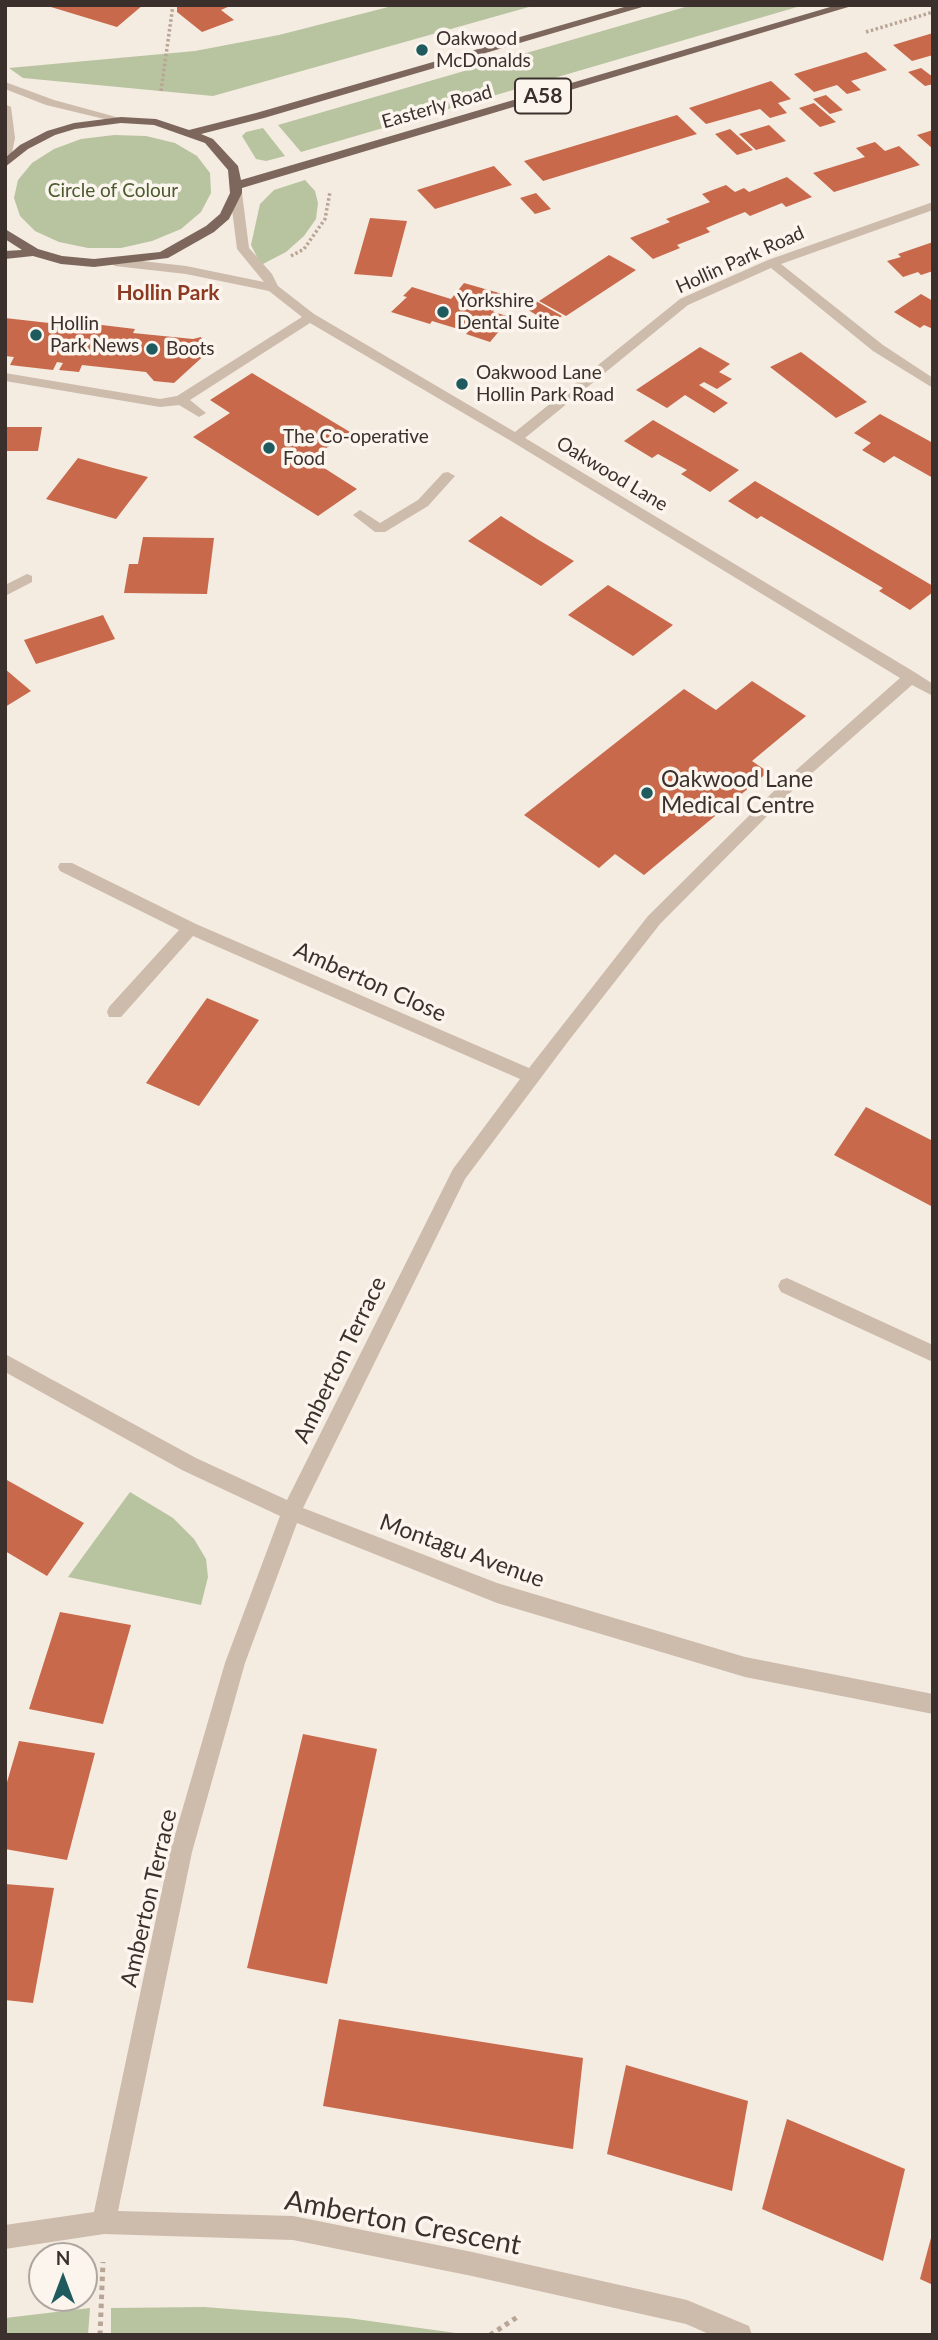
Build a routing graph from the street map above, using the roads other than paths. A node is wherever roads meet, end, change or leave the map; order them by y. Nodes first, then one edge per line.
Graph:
1 (644, 5) edge
2 (850, 5) edge
3 (5, 85) edge
4 (5, 107) edge
5 (121, 120) junction
6 (191, 133) junction
7 (5, 158) edge
8 (5, 164) edge
9 (236, 189) junction
10 (933, 206) edge
11 (5, 233) edge
12 (34, 252) junction
13 (5, 255) edge
14 (115, 262) junction
15 (772, 262) junction
16 (273, 288) junction
17 (310, 317) junction
18 (5, 377) edge
19 (933, 384) edge
20 (181, 400) junction
21 (199, 413) dead end
22 (516, 438) junction
23 (448, 476) dead end
24 (360, 516) dead end
25 (27, 579) dead end
26 (5, 591) edge
27 (911, 677) junction
28 (933, 691) edge
29 (66, 867) dead end
30 (190, 928) junction
31 (115, 1012) dead end
32 (532, 1077) junction
33 (786, 1286) dead end
34 (933, 1354) edge
35 (5, 1362) edge
36 (291, 1512) junction
37 (933, 1704) edge
38 (104, 2222) junction
39 (5, 2237) edge
40 (740, 2335) edge

1 - 6 main road, Easterly Road
2 - 9 main road, Easterly Road / A58
3 - 5 street
4 - 7 street
5 - 6 main road
5 - 8 main road
6 - 9 main road
9 - 14 main road
9 - 16 street, Oakwood Lane
10 - 15 street, Hollin Park Road
11 - 12 main road
12 - 13 main road
12 - 14 main road
14 - 16 street, Oakwood Lane
15 - 19 street
15 - 22 street, Hollin Park Road
16 - 17 street, Oakwood Lane
17 - 20 street
17 - 22 street, Oakwood Lane
18 - 20 street
20 - 21 street
22 - 27 street, Oakwood Lane
23 - 24 street
25 - 26 street
27 - 28 street, Oakwood Lane
27 - 32 street, Amberton Terrace
29 - 30 street, Amberton Close
30 - 31 street
30 - 32 street, Amberton Close
32 - 36 street, Amberton Terrace
33 - 34 street
35 - 36 street, Montagu Avenue
36 - 37 street, Montagu Avenue
36 - 38 street, Amberton Terrace
38 - 39 street, Amberton Crescent
38 - 40 street, Amberton Crescent

